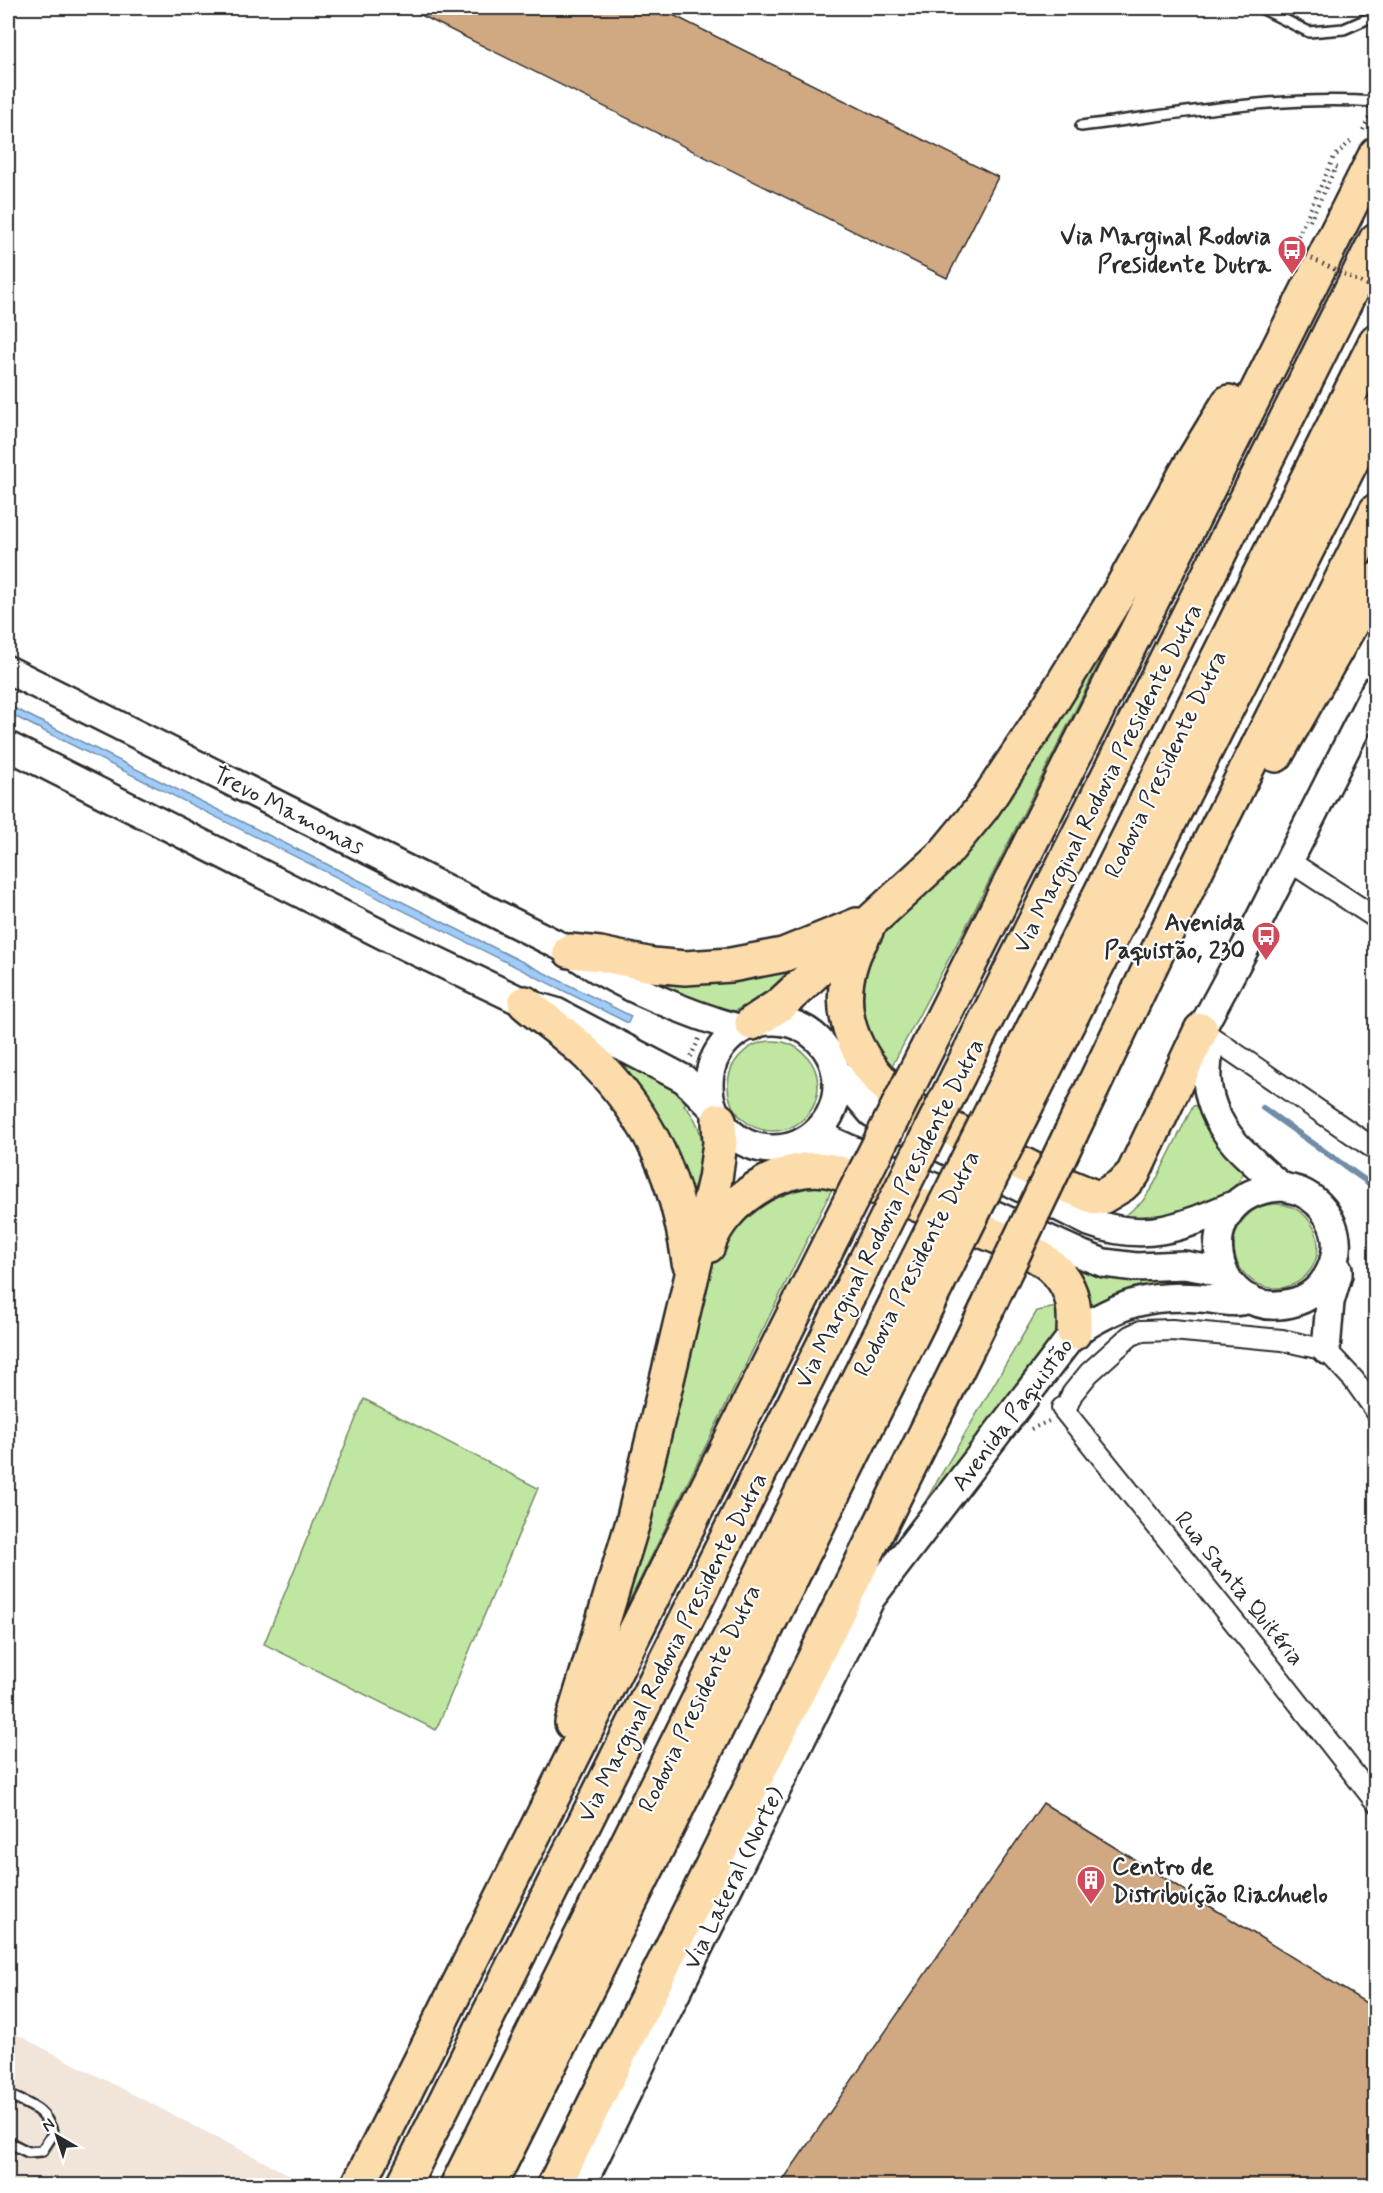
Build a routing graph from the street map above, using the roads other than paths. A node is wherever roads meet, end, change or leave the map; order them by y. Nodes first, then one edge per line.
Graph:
1 (1261, 8) edge
2 (1376, 15) edge
3 (1374, 107) edge
4 (1080, 126) dead end
5 (1376, 154) edge
6 (1376, 240) edge
7 (1293, 318) junction
8 (1376, 341) edge
9 (1376, 413) edge
10 (1376, 511) edge
11 (1376, 580) edge
12 (8, 670) edge
13 (1376, 689) edge
14 (8, 746) edge
15 (1203, 856) junction
16 (1289, 861) junction
17 (873, 918) junction
18 (1376, 918) edge
19 (570, 951) junction
20 (525, 1003) junction
21 (747, 1026) junction
22 (1201, 1030) junction
23 (837, 1072) junction
24 (1012, 1102) junction
25 (716, 1114) junction
26 (802, 1142) junction
27 (1376, 1150) edge
28 (1282, 1187) junction
29 (1234, 1205) junction
30 (1336, 1254) junction
31 (1226, 1276) junction
32 (924, 1278) junction
33 (692, 1282) junction
34 (1250, 1299) junction
35 (1074, 1332) junction
36 (1326, 1350) junction
37 (1376, 1410) edge
38 (891, 1574) joint
39 (1376, 1802) edge
40 (544, 1814) junction
41 (8, 2095) edge
42 (8, 2142) edge
43 (358, 2186) edge
44 (403, 2186) edge
45 (457, 2186) edge
46 (489, 2186) edge
47 (554, 2186) edge
48 (582, 2186) edge

1 - 2 lane
3 - 4 lane
5 - 7 highway
6 - 44 highway, Via Marginal Rodovia Presidente Dutra, bridge
7 - 17 highway
7 - 40 highway, bridge
8 - 24 highway, Rodovia Presidente Dutra
9 - 24 highway, Rodovia Presidente Dutra
10 - 15 highway
11 - 15 highway
12 - 19 main road, Trevo Mamonas
13 - 16 main road
14 - 20 main road
15 - 47 highway, bridge
16 - 18 street
16 - 22 main road
17 - 19 highway
17 - 21 highway
17 - 22 highway
19 - 21 main road, Trevo Mamonas
20 - 25 main road
20 - 33 highway
21 - 23 main road
21 - 25 main road
22 - 27 street
22 - 28 main road
23 - 26 main road
23 - 29 main road
24 - 32 highway, Rodovia Presidente Dutra, bridge
25 - 26 main road
25 - 33 highway
26 - 31 main road
28 - 29 main road
28 - 30 main road
29 - 31 main road
30 - 34 main road, Avenida Paquistão
30 - 36 main road
31 - 34 main road
32 - 45 highway, Rodovia Presidente Dutra
32 - 46 highway, Rodovia Presidente Dutra
33 - 35 highway
33 - 40 highway
34 - 35 main road, Avenida Paquistão
35 - 38 main road, Avenida Paquistão
36 - 37 street
36 - 39 street, Rua Santa Quitéria
38 - 48 main road, Via Lateral (Norte)
40 - 43 highway
41 - 42 lane

